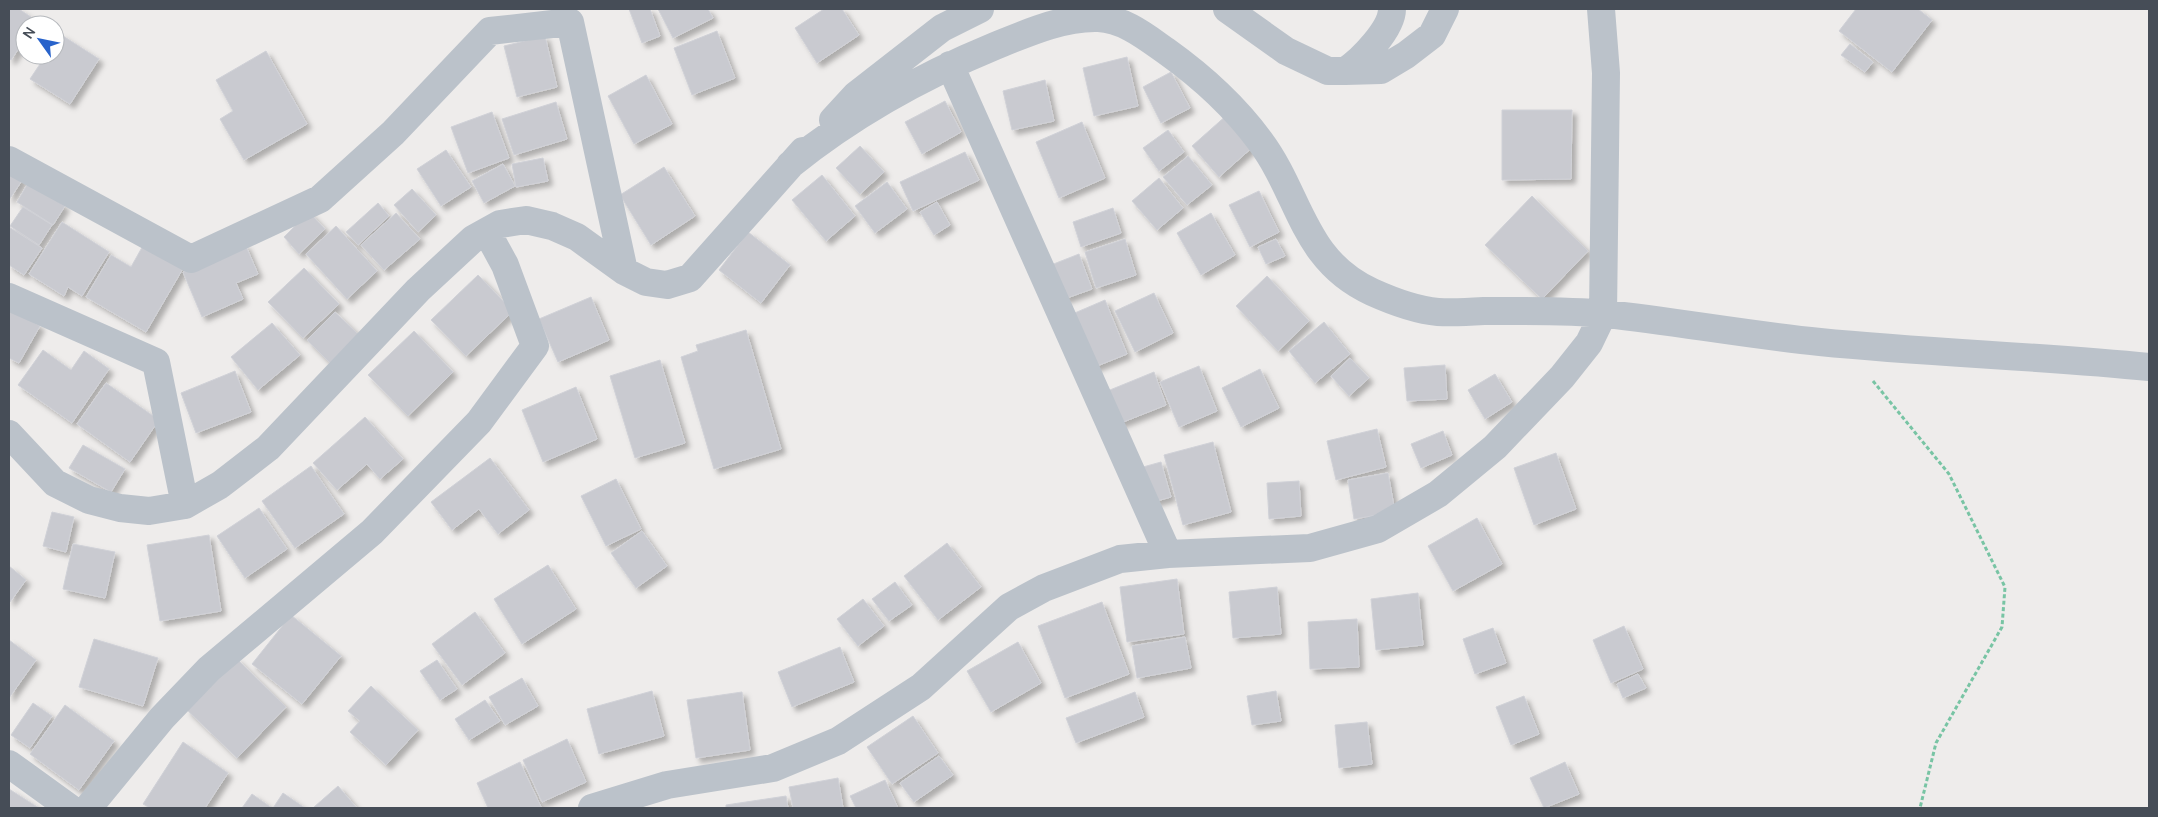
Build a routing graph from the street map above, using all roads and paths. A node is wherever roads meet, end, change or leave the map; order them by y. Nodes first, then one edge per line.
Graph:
1 (980, 9) edge
2 (1227, 9) edge
3 (1392, 9) edge
4 (1445, 9) edge
5 (1601, 9) edge
6 (950, 65) junction
7 (1345, 72) junction
8 (9, 160) edge
9 (790, 165) junction
10 (487, 232) junction
11 (624, 271) junction
12 (9, 297) edge
13 (1603, 314) junction
14 (1843, 343) junction
15 (2149, 367) edge
16 (9, 434) edge
17 (185, 505) junction
18 (1168, 554) junction
19 (9, 764) edge
20 (70, 808) edge
21 (88, 808) edge
22 (592, 808) edge
23 (1920, 808) edge

1 - 9 street
2 - 7 street
3 - 7 street
4 - 7 street
5 - 13 street
6 - 9 street
6 - 13 street
6 - 18 street
8 - 11 street
9 - 11 street
10 - 11 street
10 - 17 street
10 - 21 street
12 - 17 street
13 - 14 street
13 - 18 street
14 - 15 street
14 - 23 path
16 - 17 street
18 - 22 street
19 - 20 street

